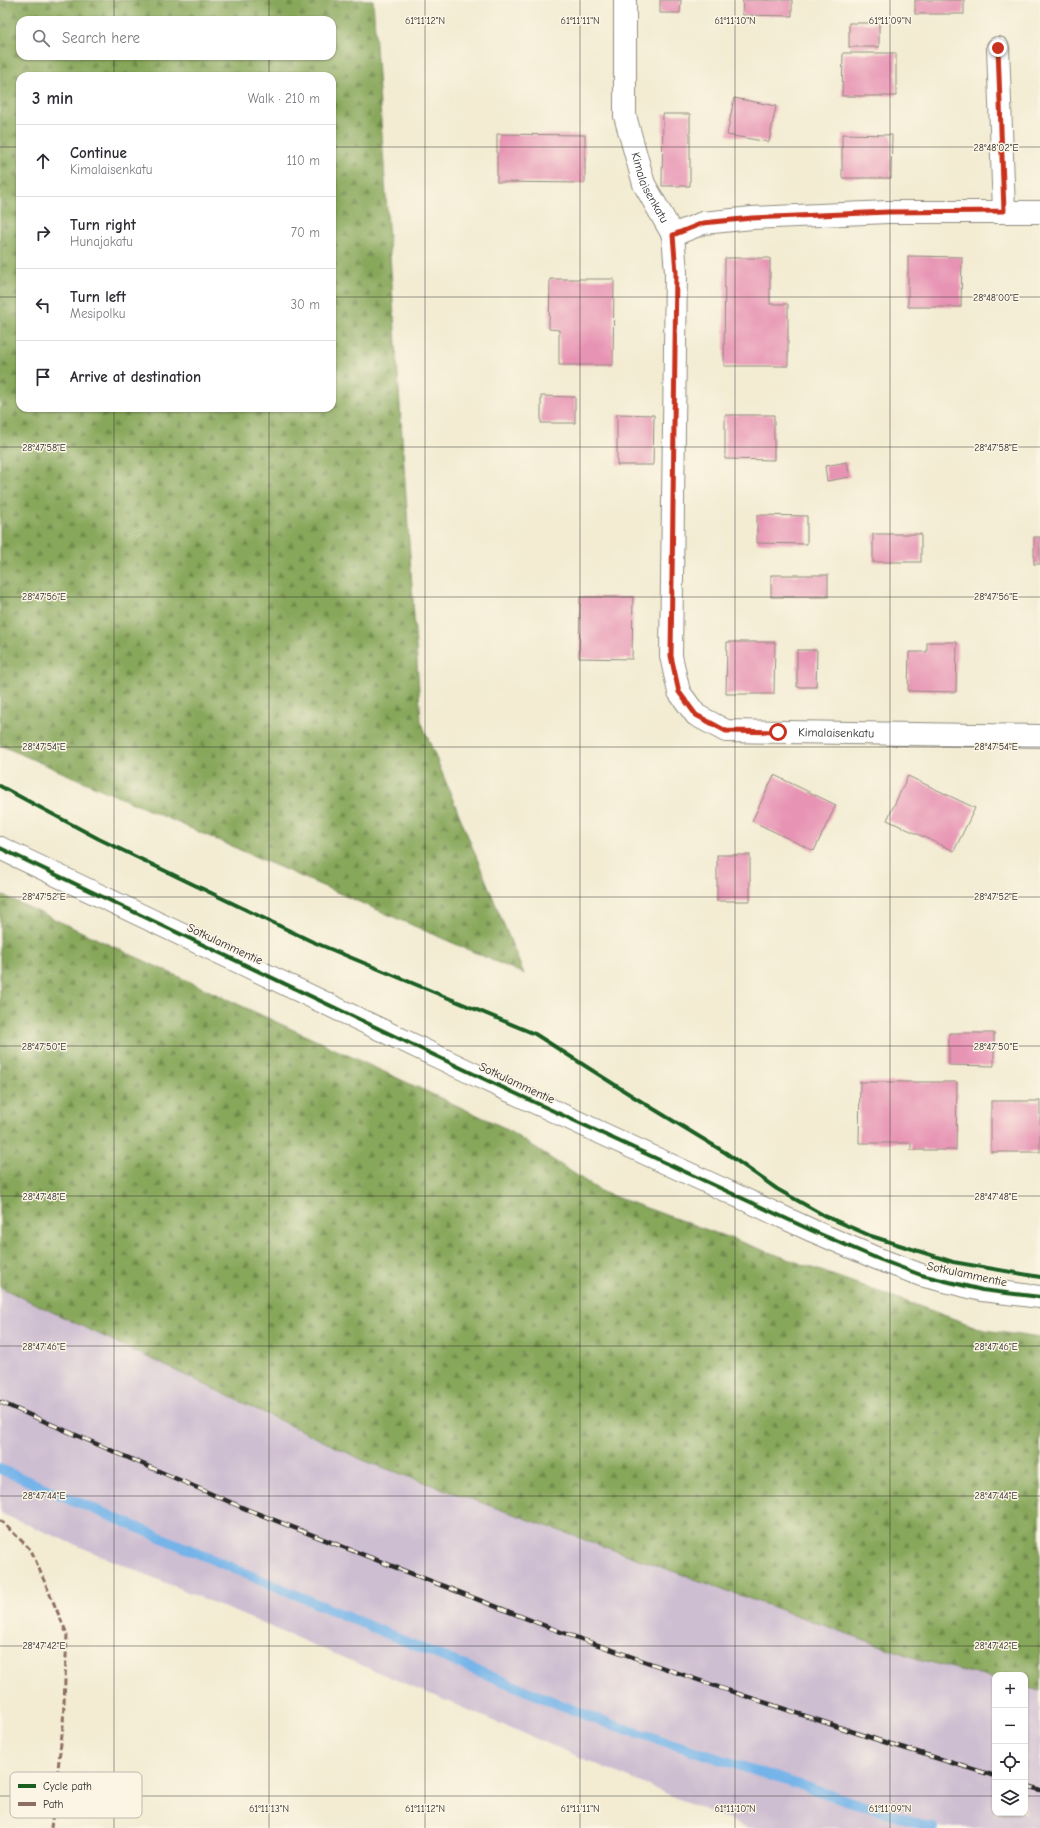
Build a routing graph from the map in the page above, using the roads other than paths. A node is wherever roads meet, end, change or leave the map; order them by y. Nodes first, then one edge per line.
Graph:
1 (624, 0) edge
2 (998, 48) dead end
3 (1004, 211) junction
4 (1040, 212) edge
5 (673, 235) junction
6 (1040, 736) edge
7 (0, 848) edge
8 (1040, 1297) edge

1 - 5 street, Kimalaisenkatu
2 - 3 street
3 - 4 street
3 - 5 street
5 - 6 street, Kimalaisenkatu
7 - 8 street, Sotkulammentie

